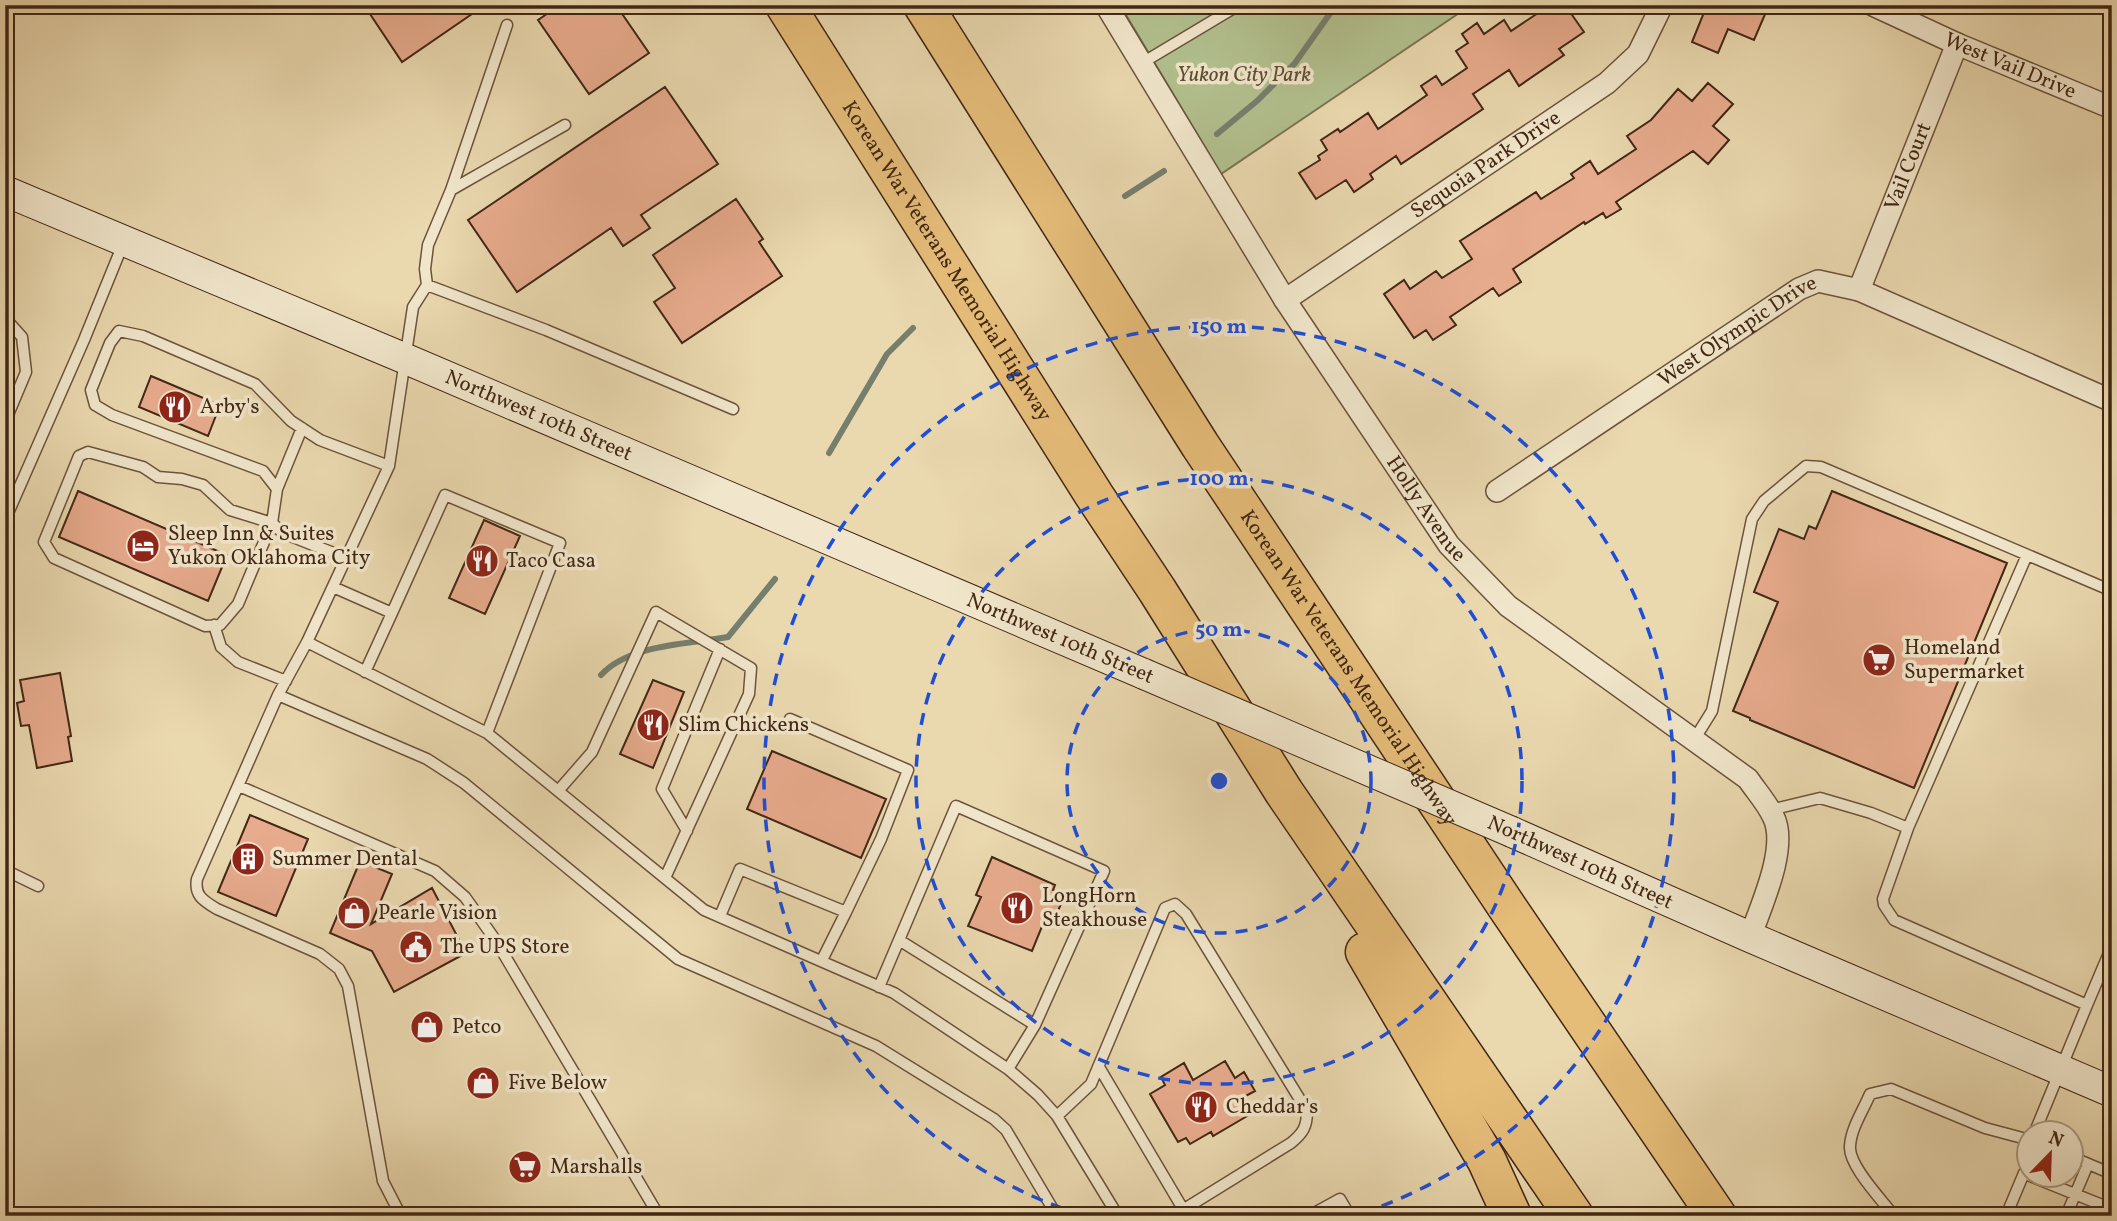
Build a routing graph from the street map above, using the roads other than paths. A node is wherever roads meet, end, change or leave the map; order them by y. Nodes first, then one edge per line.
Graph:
1 (785, 5) edge
2 (923, 5) edge
3 (1105, 5) edge
4 (1239, 5) edge
5 (1662, 5) edge
6 (1873, 5) edge
7 (508, 25) dead end
8 (1957, 44) junction
9 (1142, 63) junction
10 (2112, 108) edge
11 (565, 125) dead end
12 (451, 190) junction
13 (5, 191) edge
14 (124, 241) junction
15 (426, 285) junction
16 (1859, 290) junction
17 (1285, 300) junction
18 (5, 318) edge
19 (407, 359) junction
20 (2112, 401) edge
21 (733, 408) dead end
22 (5, 422) edge
23 (302, 428) junction
24 (389, 466) junction
25 (277, 488) junction
26 (1497, 491) dead end
27 (5, 520) edge
28 (272, 523) junction
29 (2027, 555) junction
30 (346, 558) junction
31 (333, 587) junction
32 (2112, 591) edge
33 (392, 613) junction
34 (214, 625) junction
35 (307, 642) junction
36 (720, 649) junction
37 (365, 672) junction
38 (286, 681) junction
39 (278, 695) junction
40 (790, 719) dead end
41 (487, 733) junction
42 (1694, 740) junction
43 (239, 786) junction
44 (558, 792) junction
45 (1284, 792) junction
46 (1770, 810) junction
47 (1908, 828) junction
48 (687, 831) junction
49 (5, 870) edge
50 (665, 878) junction
51 (38, 886) dead end
52 (846, 912) junction
53 (720, 916) junction
54 (1750, 937) junction
55 (899, 940) junction
56 (2112, 946) edge
57 (822, 960) junction
58 (879, 987) junction
59 (2087, 1005) junction
60 (1034, 1025) junction
61 (1099, 1067) junction
62 (1008, 1069) junction
63 (2060, 1069) junction
64 (2112, 1092) edge
65 (1057, 1116) junction
66 (2039, 1120) edge
67 (2016, 1136) edge
68 (2088, 1164) joint
69 (2112, 1174) edge
70 (2017, 1190) edge
71 (2066, 1190) edge
72 (2075, 1194) junction
73 (2106, 1207) edge
74 (1183, 1209) junction
75 (401, 1216) edge
76 (659, 1216) edge
77 (1057, 1216) edge
78 (1118, 1216) edge
79 (1173, 1216) edge
80 (1309, 1216) edge
81 (1350, 1216) edge
82 (1512, 1216) edge
83 (1574, 1216) edge
84 (1717, 1216) edge
85 (1894, 1216) edge
86 (2006, 1216) edge
87 (2066, 1216) edge
88 (2096, 1216) edge

1 - 45 highway, Korean War Veterans Memorial Highway
2 - 84 highway, Korean War Veterans Memorial Highway
3 - 9 street, Holly Avenue
4 - 9 lane
5 - 17 street, Sequoia Park Drive
6 - 8 street, West Vail Drive
7 - 12 lane
8 - 10 street, West Vail Drive
8 - 16 street, Vail Court
9 - 17 street, Holly Avenue
11 - 12 lane
12 - 15 lane
13 - 14 main road, Northwest 10th Street
14 - 19 main road, Northwest 10th Street
14 - 27 lane
15 - 19 lane
15 - 21 lane
16 - 20 street, West Olympic Drive
16 - 26 street, West Olympic Drive
17 - 42 street, Holly Avenue
18 - 22 lane
19 - 24 lane
19 - 54 main road, Northwest 10th Street, bridge
23 - 24 lane
23 - 25 lane
23 - 25 lane
24 - 30 lane
25 - 28 lane
28 - 30 lane
28 - 34 lane
28 - 34 lane
29 - 32 lane
29 - 42 lane
29 - 47 lane
30 - 31 lane
31 - 33 lane
31 - 35 lane
33 - 37 lane
33 - 41 lane
34 - 38 lane
35 - 37 lane
35 - 38 lane
36 - 44 lane
36 - 48 lane
36 - 48 lane
37 - 41 lane
38 - 39 lane
39 - 43 lane
39 - 77 lane
40 - 52 lane
41 - 44 lane
42 - 46 street, Holly Avenue
43 - 75 lane
43 - 76 lane
44 - 50 lane
45 - 82 highway
45 - 83 highway, Korean War Veterans Memorial Highway
46 - 47 lane
46 - 54 street, Holly Avenue
47 - 59 lane
48 - 50 lane
49 - 51 lane
50 - 53 lane
52 - 53 lane
52 - 57 lane
53 - 57 lane
54 - 63 main road, Northwest 10th Street
55 - 58 lane
55 - 60 lane
55 - 60 lane
56 - 59 lane
57 - 58 lane
58 - 62 lane
59 - 63 lane
60 - 62 lane
61 - 65 lane
61 - 74 lane
61 - 74 lane
62 - 65 lane
63 - 64 main road, Northwest 10th Street
63 - 66 lane
65 - 78 lane
67 - 85 lane
68 - 69 lane
68 - 72 lane
70 - 86 lane
71 - 72 lane
72 - 73 lane
72 - 87 lane
73 - 88 lane
74 - 79 lane
80 - 81 lane

